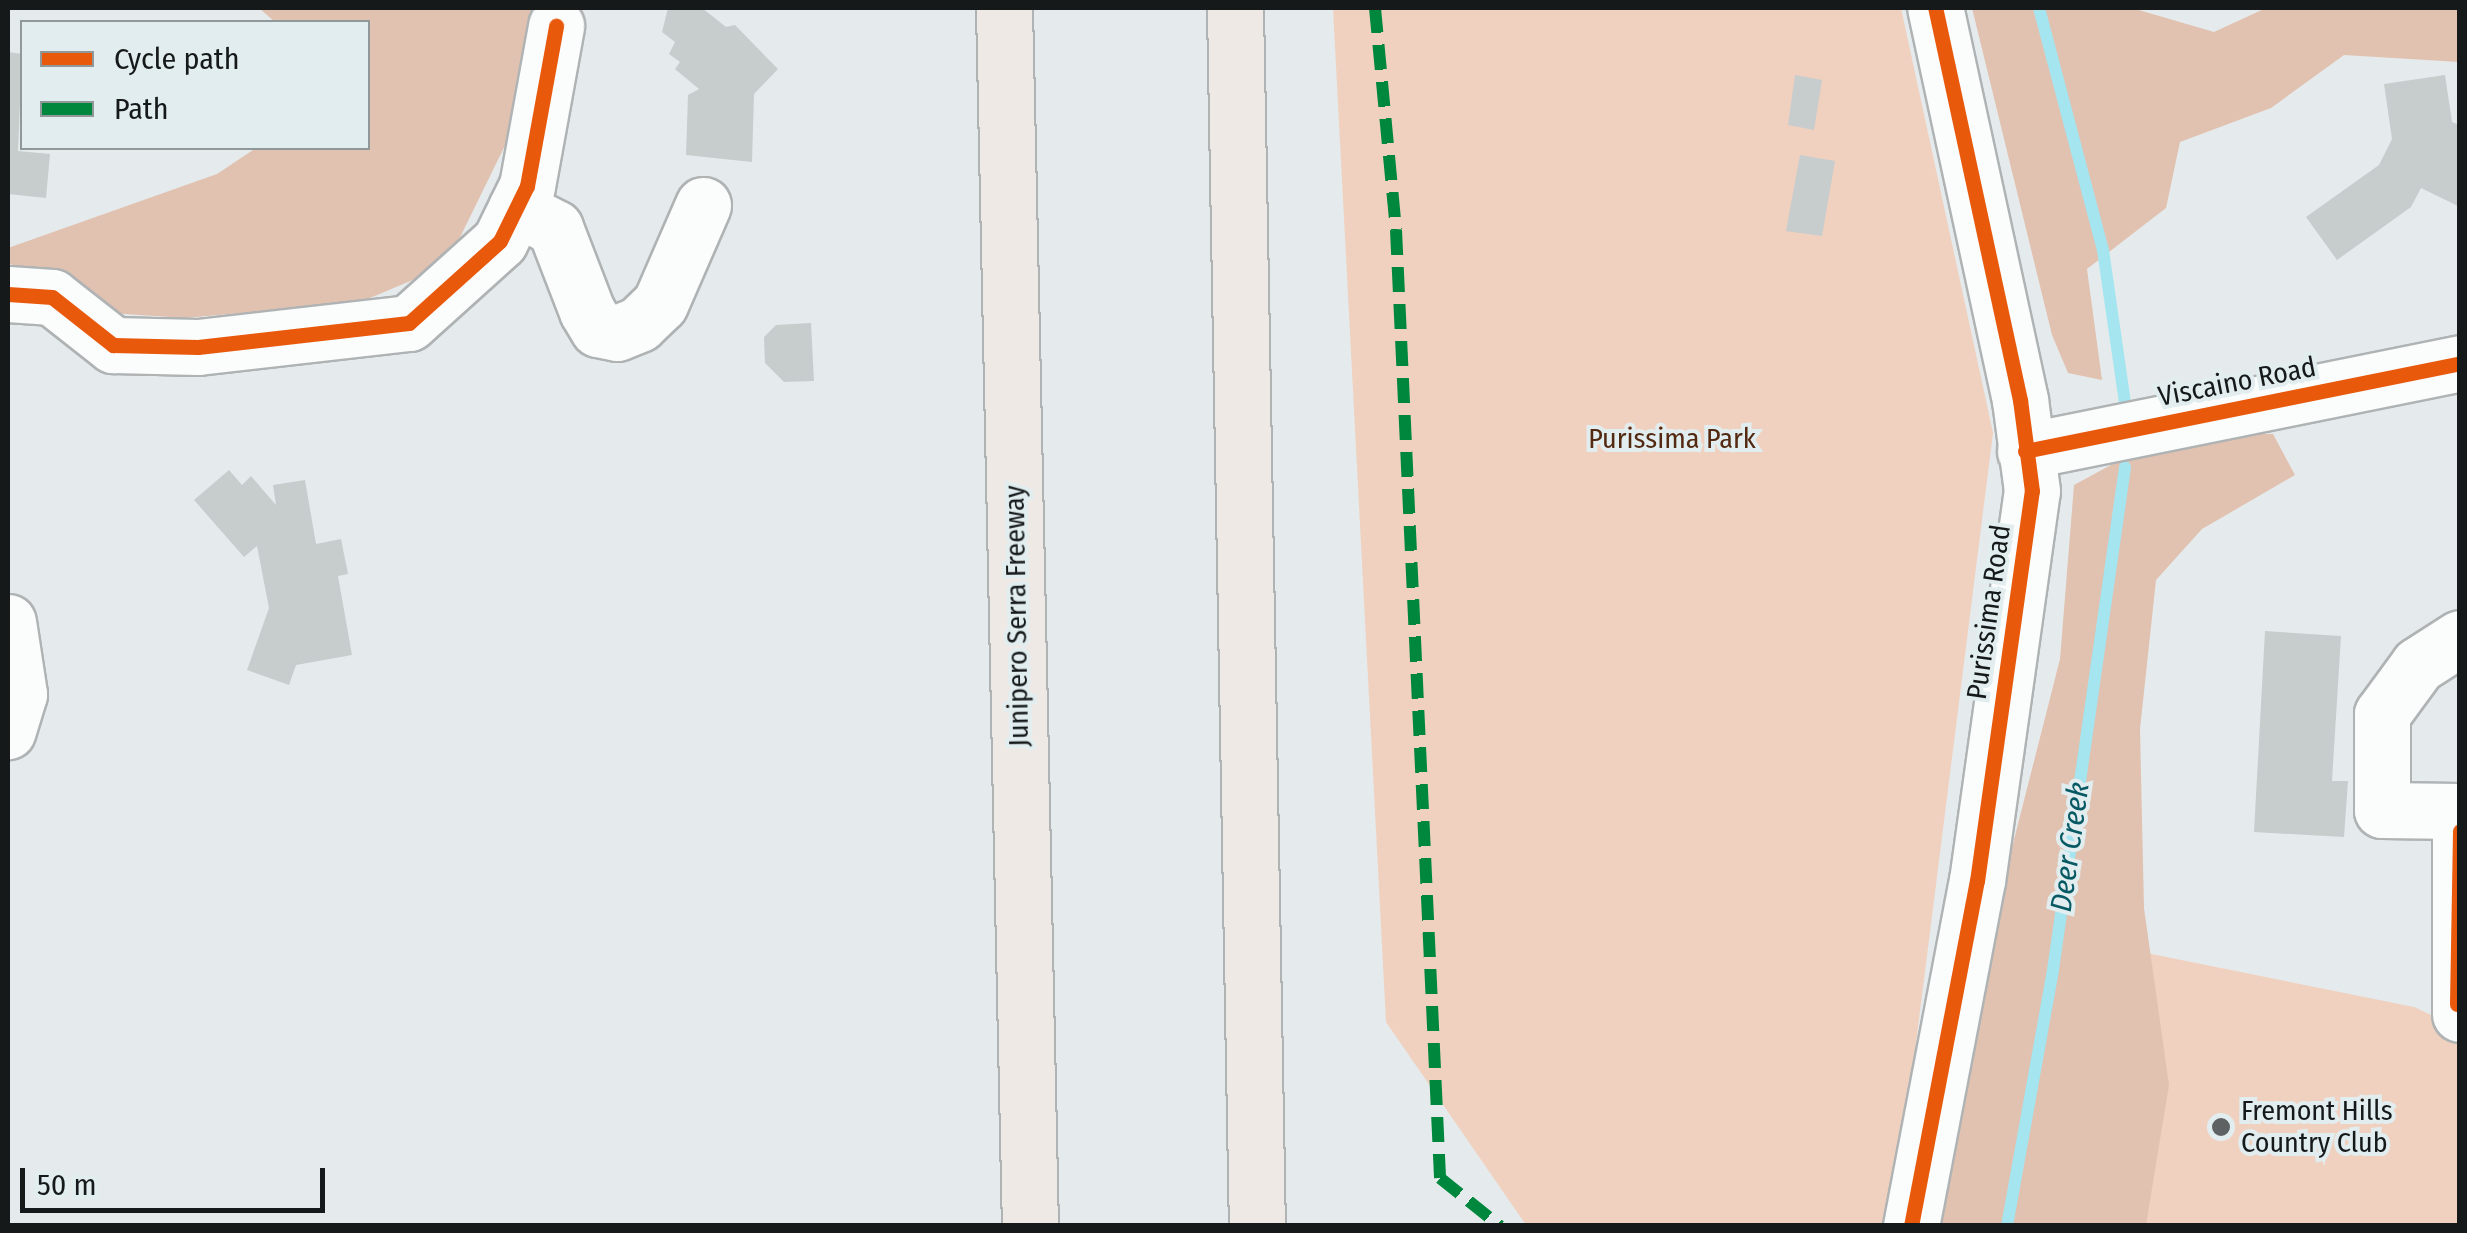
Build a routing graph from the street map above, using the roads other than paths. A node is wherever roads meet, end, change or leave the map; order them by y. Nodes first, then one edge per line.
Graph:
1 (1004, 8) edge
2 (1235, 8) edge
3 (1935, 8) edge
4 (556, 26) dead end
5 (703, 205) dead end
6 (516, 208) junction
7 (8, 294) edge
8 (2460, 363) edge
9 (2025, 451) junction
10 (8, 622) edge
11 (2460, 638) edge
12 (8, 731) edge
13 (2460, 812) edge
14 (2460, 831) edge
15 (2458, 1009) edge
16 (1030, 1226) edge
17 (1257, 1226) edge
18 (1911, 1226) edge

1 - 16 highway, Junipero Serra Freeway
2 - 17 highway
3 - 9 street, Purissima Road
4 - 6 street
5 - 6 street
6 - 7 street
8 - 9 street, Viscaino Road
9 - 18 street, Purissima Road
10 - 12 street
11 - 13 street
14 - 15 street

